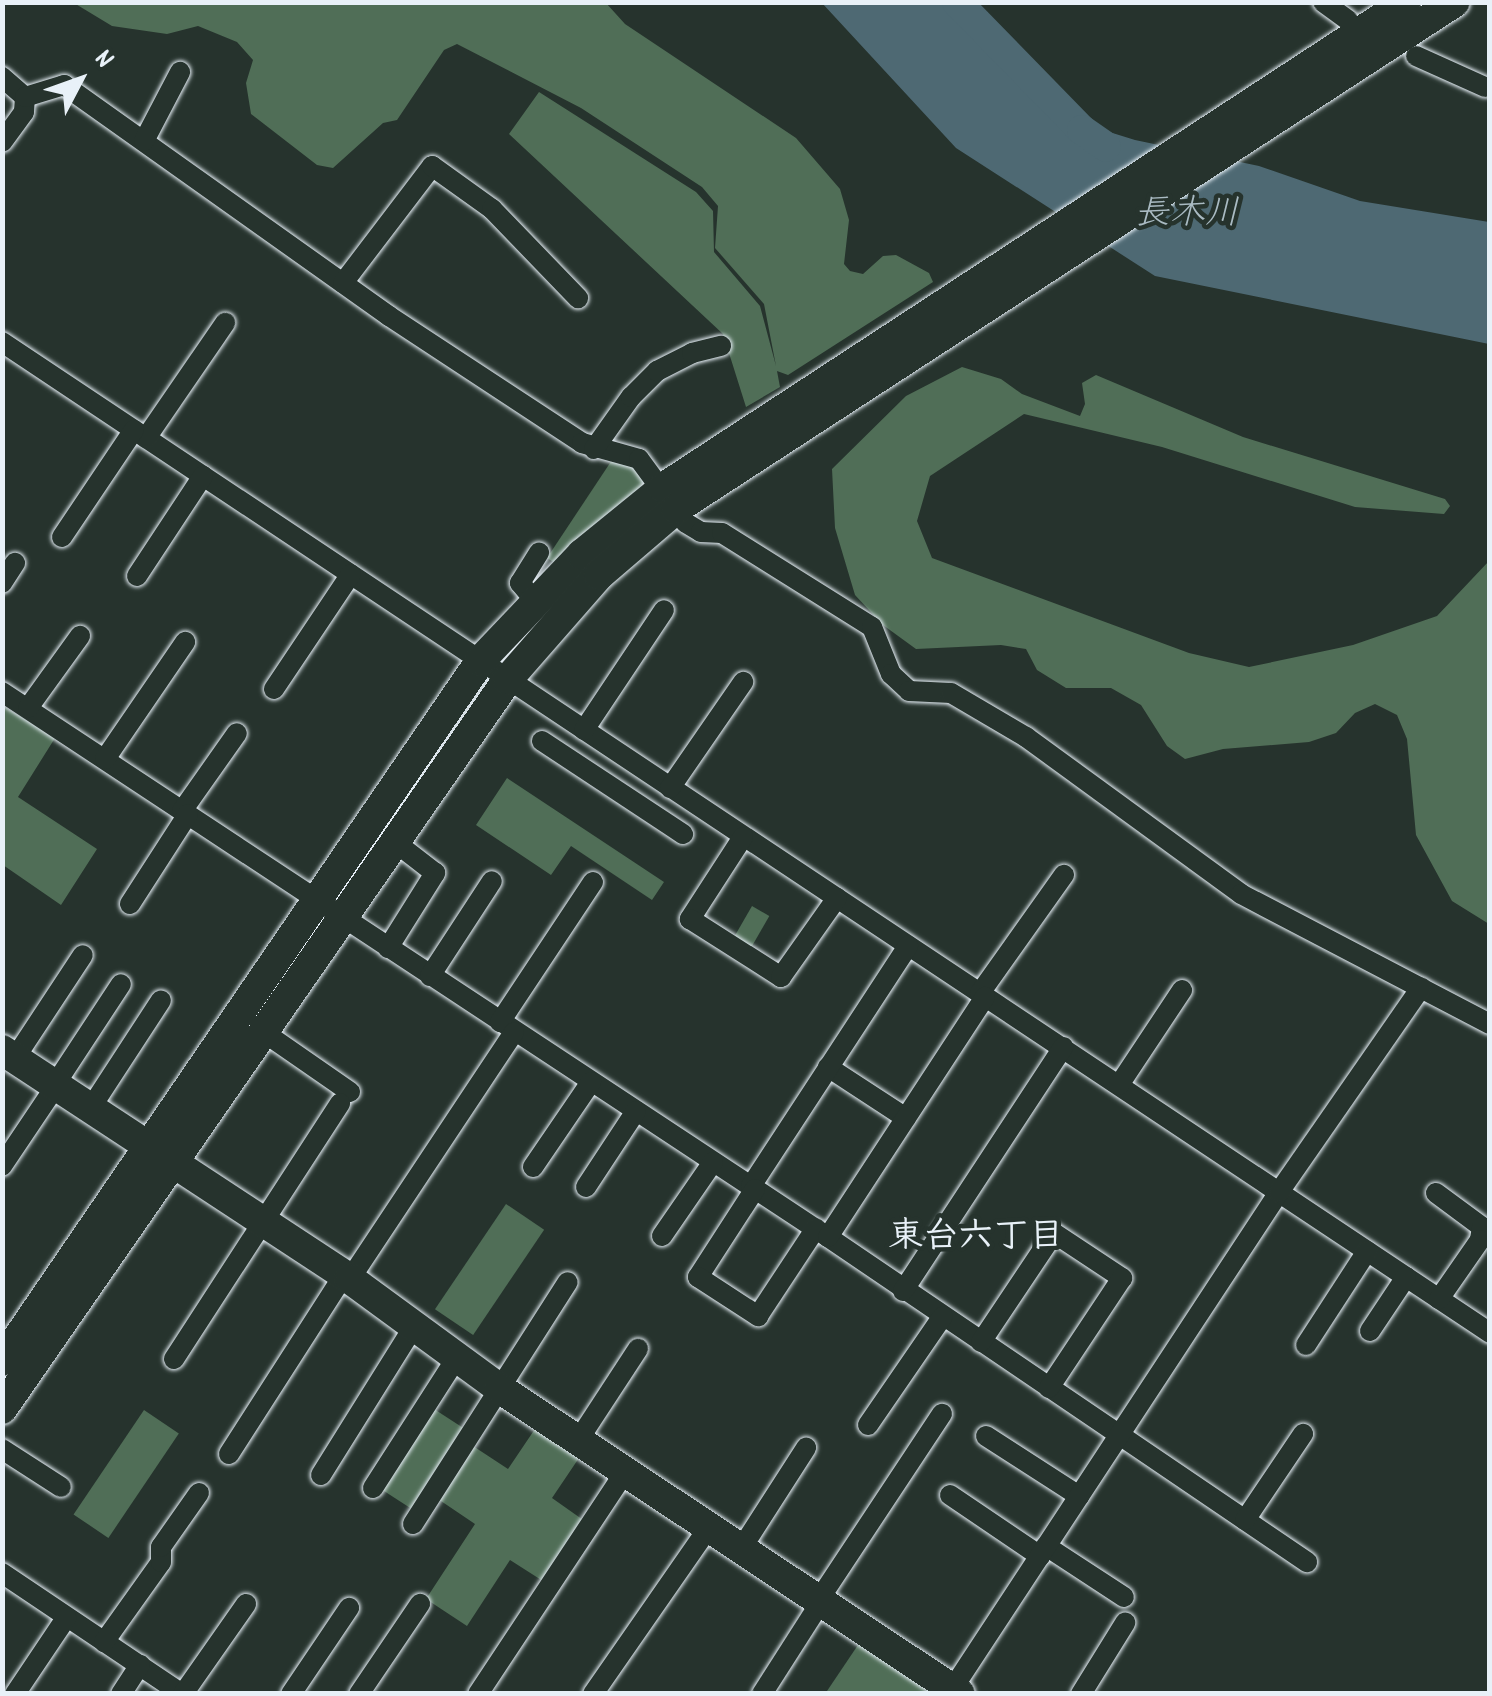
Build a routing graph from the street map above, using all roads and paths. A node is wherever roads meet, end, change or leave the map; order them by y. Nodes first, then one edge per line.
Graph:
1 (1323, 2) edge
2 (1406, 2) edge
3 (1455, 2) edge
4 (1382, 37) junction
5 (180, 72) dead end
6 (2, 77) edge
7 (1488, 84) edge
8 (25, 97) junction
9 (6, 131) edge
10 (144, 141) junction
11 (343, 282) junction
12 (578, 298) dead end
13 (226, 322) dead end
14 (2, 342) edge
15 (722, 346) dead end
16 (140, 434) junction
17 (594, 449) junction
18 (203, 476) junction
19 (670, 498) junction
20 (62, 538) dead end
21 (540, 553) dead end
22 (15, 562) dead end
23 (351, 574) junction
24 (136, 576) dead end
25 (2, 583) edge
26 (536, 602) junction
27 (664, 610) dead end
28 (80, 636) dead end
29 (185, 642) dead end
30 (481, 660) junction
31 (508, 680) junction
32 (743, 682) dead end
33 (274, 688) dead end
34 (2, 692) edge
35 (28, 708) junction
36 (584, 730) junction
37 (236, 734) dead end
38 (542, 741) dead end
39 (104, 759) junction
40 (634, 764) junction
41 (670, 788) junction
42 (617, 790) junction
43 (185, 812) junction
44 (683, 834) dead end
45 (743, 836) junction
46 (395, 842) junction
47 (1064, 875) dead end
48 (492, 881) dead end
49 (594, 882) dead end
50 (837, 898) junction
51 (316, 899) junction
52 (130, 904) dead end
53 (342, 918) junction
54 (908, 946) junction
55 (388, 948) junction
56 (83, 955) dead end
57 (430, 976) junction
58 (120, 984) dead end
59 (1421, 988) junction
60 (1182, 990) dead end
61 (983, 995) junction
62 (162, 1000) dead end
63 (1490, 1024) edge
64 (507, 1027) junction
65 (262, 1031) junction
66 (1063, 1047) junction
67 (9, 1054) edge
68 (828, 1068) junction
69 (591, 1082) junction
70 (56, 1083) junction
71 (1119, 1085) junction
72 (92, 1106) junction
73 (636, 1111) junction
74 (906, 1118) junction
75 (160, 1152) junction
76 (713, 1162) junction
77 (2, 1166) edge
78 (533, 1167) dead end
79 (586, 1187) dead end
80 (753, 1188) junction
81 (1279, 1192) junction
82 (1436, 1193) dead end
83 (265, 1222) junction
84 (822, 1232) junction
85 (662, 1236) dead end
86 (1367, 1251) junction
87 (347, 1277) junction
88 (1406, 1277) junction
89 (568, 1282) dead end
90 (903, 1291) junction
91 (1439, 1299) junction
92 (943, 1316) junction
93 (414, 1326) junction
94 (1370, 1332) dead end
95 (1490, 1333) edge
96 (982, 1342) junction
97 (1306, 1345) dead end
98 (638, 1349) dead end
99 (457, 1357) junction
100 (174, 1359) dead end
101 (2, 1361) edge
102 (499, 1388) junction
103 (1049, 1388) junction
104 (2, 1410) edge
105 (942, 1414) dead end
106 (868, 1425) dead end
107 (1303, 1434) dead end
108 (1119, 1435) junction
109 (986, 1436) dead end
110 (579, 1439) junction
111 (1282, 1440) dead end
112 (806, 1448) dead end
113 (2, 1449) edge
114 (228, 1454) dead end
115 (626, 1470) junction
116 (321, 1475) dead end
117 (61, 1487) dead end
118 (373, 1488) dead end
119 (199, 1493) dead end
120 (950, 1495) dead end
121 (1079, 1496) junction
122 (1242, 1518) junction
123 (413, 1524) dead end
124 (710, 1524) junction
125 (743, 1546) junction
126 (1043, 1551) junction
127 (1307, 1562) dead end
128 (2, 1573) edge
129 (1124, 1597) dead end
130 (821, 1599) junction
131 (246, 1604) dead end
132 (420, 1604) dead end
133 (349, 1608) dead end
134 (66, 1618) junction
135 (1125, 1623) dead end
136 (104, 1642) junction
137 (140, 1665) junction
138 (957, 1691) edge
139 (16, 1694) edge
140 (121, 1694) edge
141 (182, 1694) edge
142 (291, 1694) edge
143 (359, 1694) edge
144 (478, 1694) edge
145 (593, 1694) edge
146 (762, 1694) edge
147 (1081, 1694) edge

1 - 4 street
2 - 4 street
3 - 4 street
4 - 7 street
4 - 19 street
5 - 10 street
6 - 8 street
8 - 9 street
8 - 10 street
10 - 11 street
11 - 12 street
11 - 17 street
13 - 16 street
14 - 16 street
15 - 17 street
16 - 18 street
16 - 20 street
17 - 19 street
18 - 23 street
18 - 24 street
19 - 26 street
19 - 31 street
19 - 59 street
21 - 26 street
22 - 25 street
23 - 30 street
23 - 33 street
26 - 30 street
27 - 36 street
28 - 35 street
29 - 39 street
30 - 31 street
30 - 51 street
31 - 36 street
31 - 46 street
32 - 41 street
34 - 35 street
35 - 39 street
36 - 40 street
37 - 43 street
38 - 42 street
39 - 43 street
40 - 41 street
40 - 42 street
41 - 45 street
42 - 44 street
43 - 51 street
43 - 52 street
45 - 50 street
45 - 50 street
46 - 53 street
46 - 55 street
47 - 61 street
48 - 57 street
49 - 64 street
50 - 54 street
51 - 53 street
51 - 75 street
53 - 55 street
53 - 65 street
54 - 61 street
54 - 68 street
55 - 57 street
56 - 67 street
57 - 64 street
58 - 70 street
59 - 63 street
59 - 81 street
60 - 71 street
61 - 66 street
61 - 74 street
62 - 72 street
64 - 69 street
64 - 87 street
65 - 75 street
65 - 83 street
66 - 71 street
66 - 90 street
67 - 70 street
68 - 74 street
68 - 80 street
69 - 73 street
69 - 78 street
70 - 72 street
70 - 77 street
71 - 81 street
72 - 75 street
73 - 76 street
73 - 79 street
74 - 84 street
75 - 83 street
75 - 101 street
75 - 104 street
76 - 80 street
76 - 85 street
80 - 84 street
80 - 84 street
81 - 86 street
81 - 108 street
82 - 91 street
83 - 87 street
83 - 100 street
84 - 90 street
86 - 88 street
86 - 97 street
87 - 93 street
87 - 114 street
88 - 91 street
88 - 94 street
89 - 102 street
90 - 92 street
91 - 95 street
92 - 96 street
92 - 106 street
93 - 99 street
93 - 116 street
96 - 103 street
96 - 103 street
98 - 110 street
99 - 102 street
99 - 118 street
102 - 110 street
102 - 123 street
103 - 108 street
105 - 130 street
107 - 122 street
108 - 121 street
108 - 122 street
109 - 121 street
110 - 115 street
111 - 122 street
112 - 125 street
113 - 117 street
115 - 124 street
115 - 144 street
119 - 136 street
120 - 126 street
121 - 126 street
122 - 127 street
124 - 125 street
124 - 145 street
125 - 130 street
126 - 129 street
126 - 138 street
128 - 134 street
130 - 138 street
130 - 146 street
131 - 141 street
132 - 143 street
133 - 142 street
134 - 136 street
134 - 139 street
135 - 147 street
136 - 137 street
137 - 140 street
137 - 141 street

